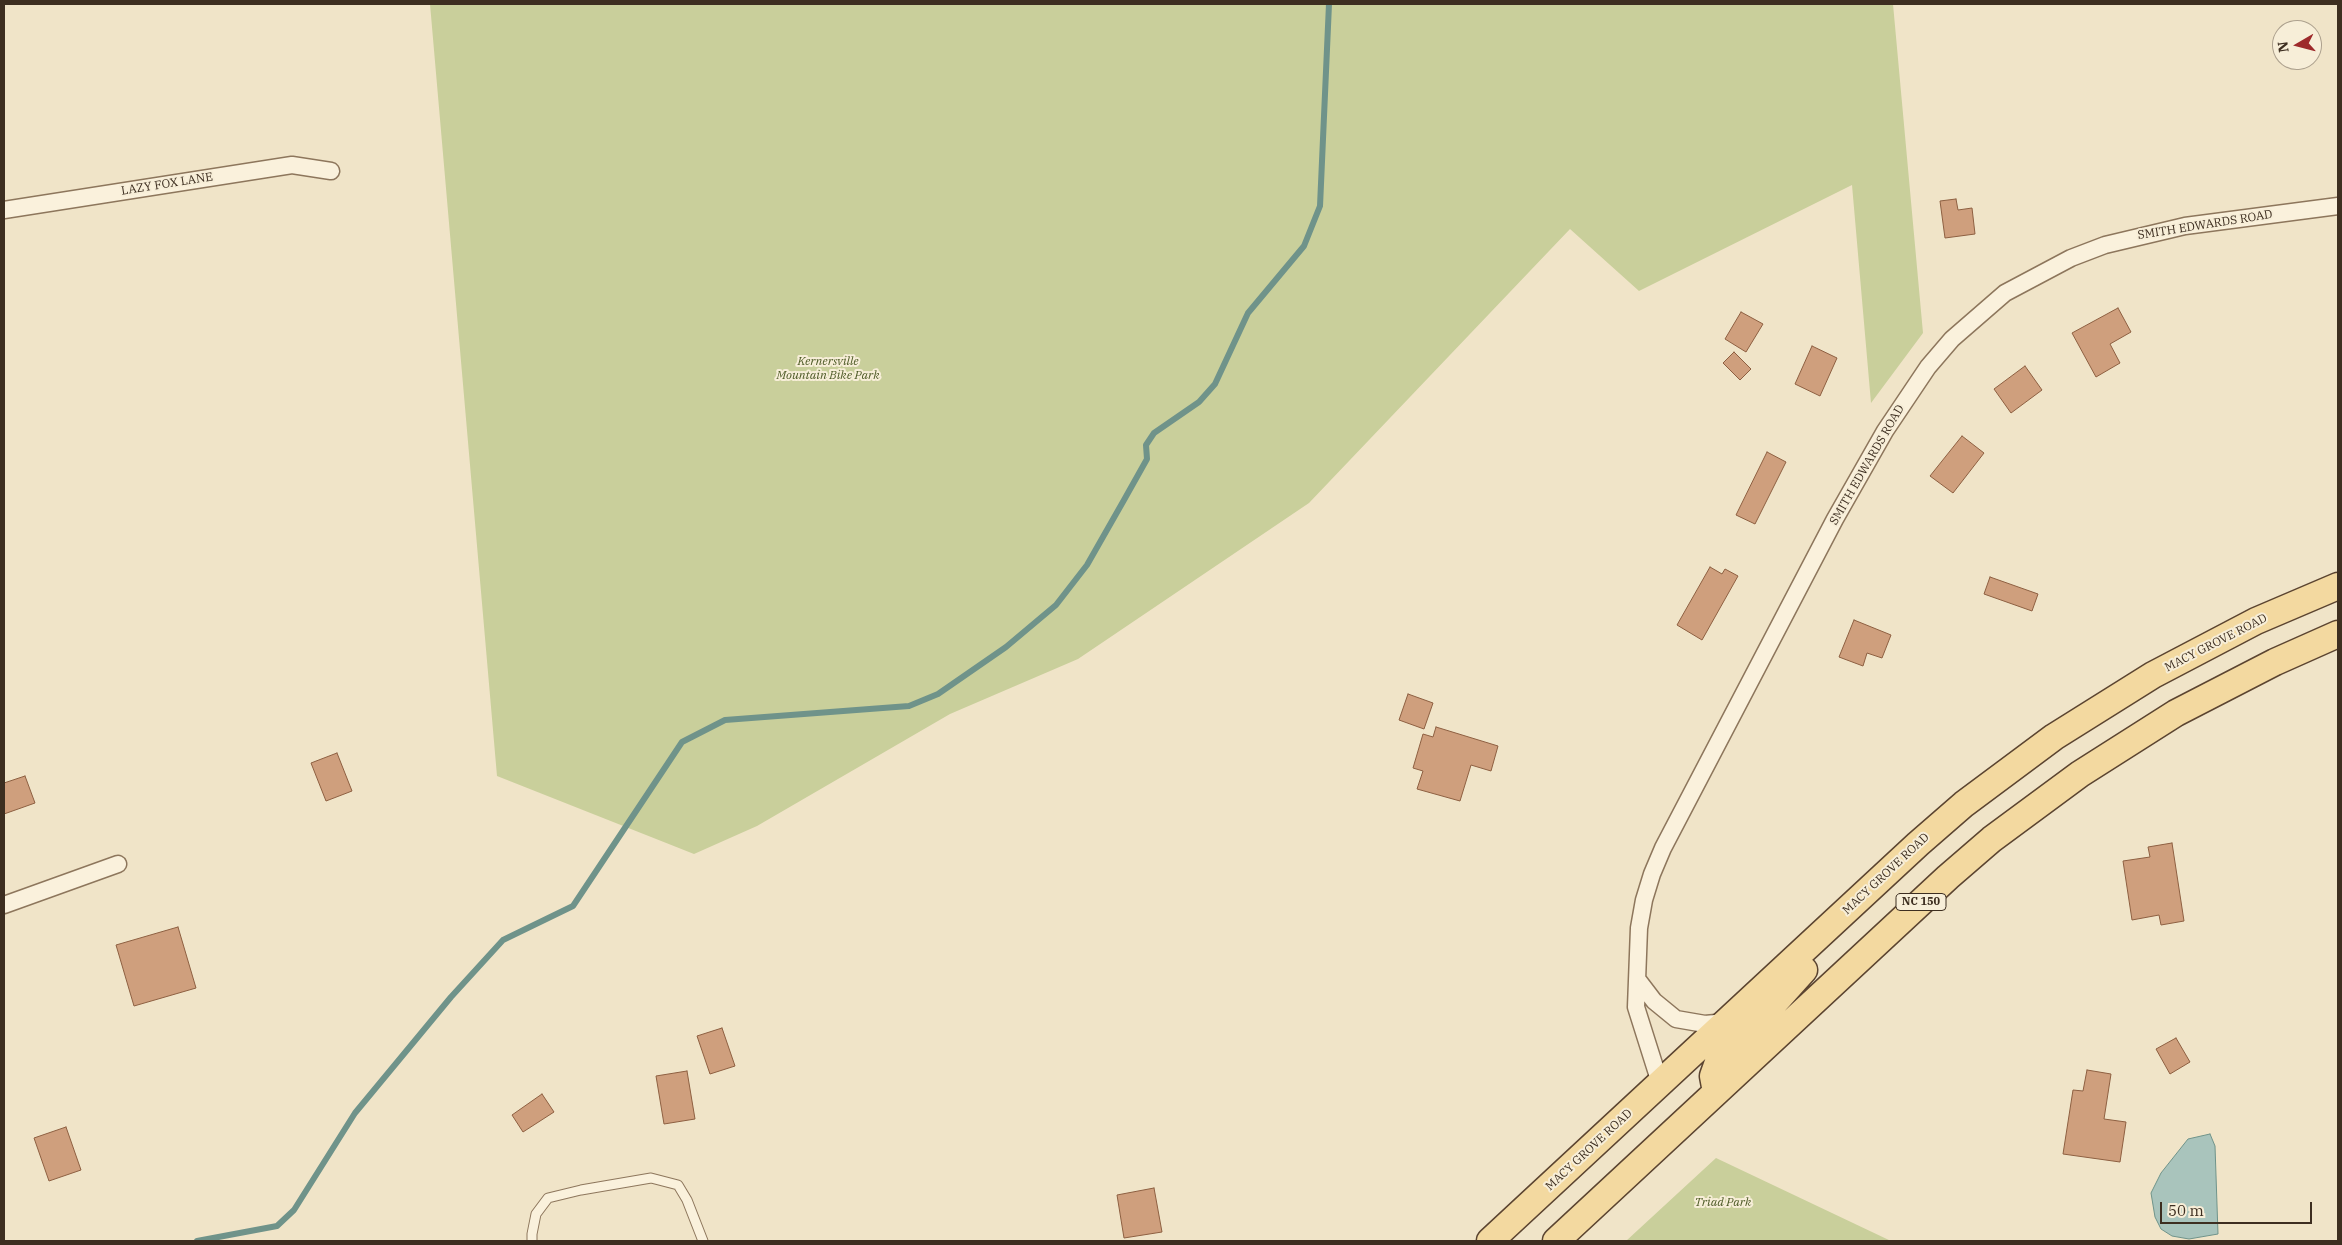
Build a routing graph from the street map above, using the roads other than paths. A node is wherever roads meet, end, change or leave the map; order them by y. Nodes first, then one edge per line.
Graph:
1 (331, 171) dead end
2 (2338, 206) edge
3 (4, 210) edge
4 (2338, 586) edge
5 (2338, 634) edge
6 (1918, 844) junction
7 (118, 864) dead end
8 (4, 906) edge
9 (1638, 980) junction
10 (1726, 1022) junction
11 (1660, 1083) junction
12 (1716, 1092) junction
13 (532, 1241) edge
14 (703, 1241) edge
15 (1490, 1241) edge
16 (1556, 1241) edge

1 - 3 street, LAZY FOX LANE
2 - 9 street, SMITH EDWARDS ROAD
4 - 6 main road, MACY GROVE ROAD
5 - 12 main road, NC 150
6 - 10 main road, MACY GROVE ROAD
6 - 12 main road
7 - 8 street
9 - 10 street
9 - 11 street, SMITH EDWARDS ROAD
10 - 11 main road, MACY GROVE ROAD
11 - 15 main road, MACY GROVE ROAD
12 - 16 main road, NC 150
13 - 14 lane

